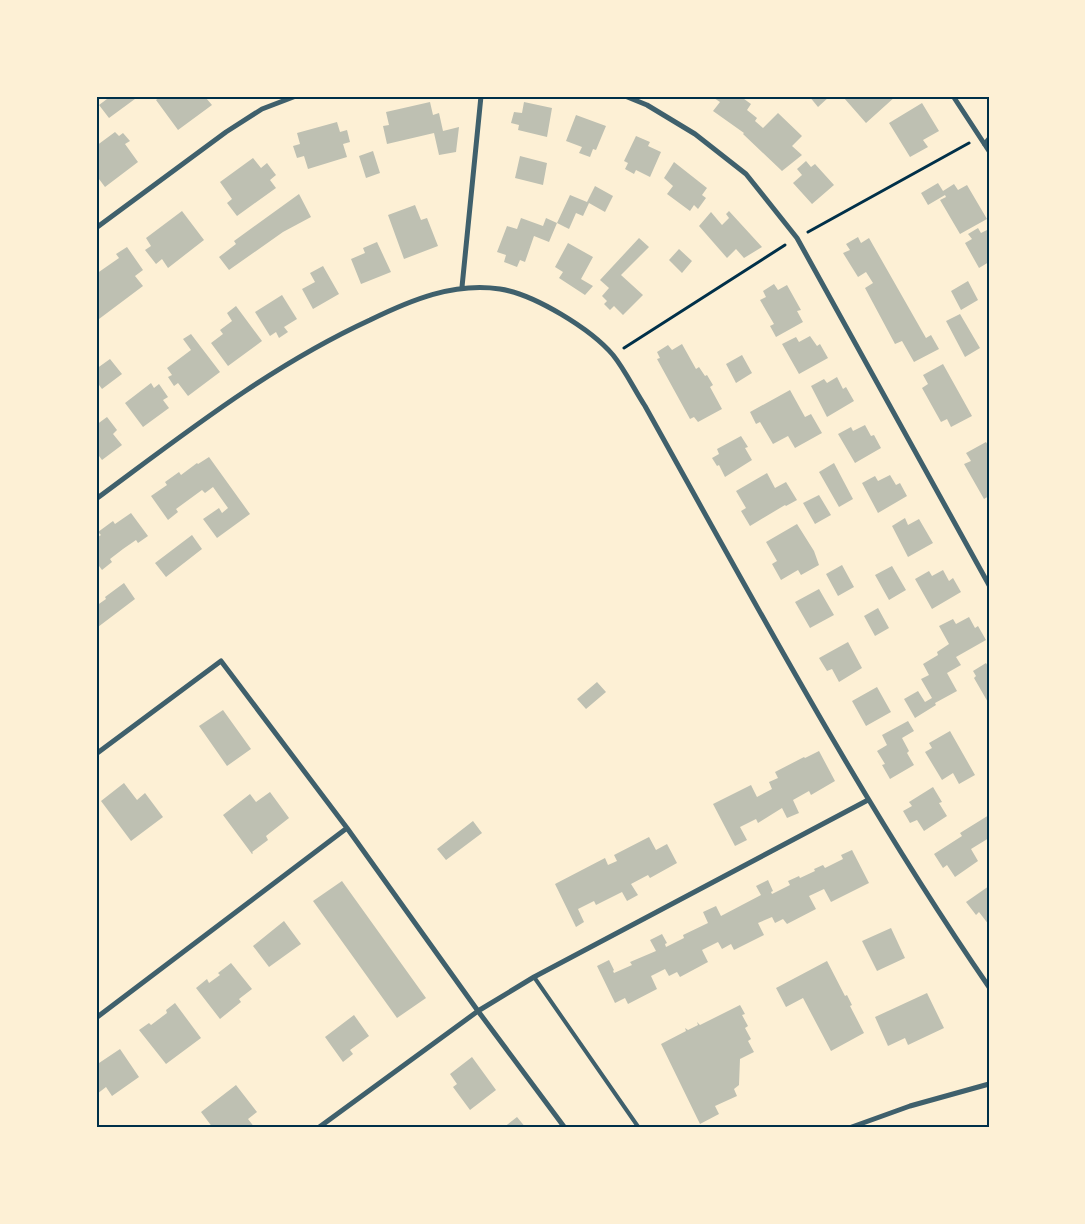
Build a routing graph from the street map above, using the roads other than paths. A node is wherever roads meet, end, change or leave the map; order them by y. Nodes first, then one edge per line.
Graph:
1 (296, 96) edge
2 (480, 96) edge
3 (625, 96) edge
4 (953, 96) edge
5 (989, 138) edge
6 (984, 144) junction
7 (989, 151) edge
8 (96, 228) edge
9 (462, 287) junction
10 (96, 499) edge
11 (989, 585) edge
12 (96, 754) edge
13 (868, 800) junction
14 (347, 828) junction
15 (534, 977) junction
16 (989, 987) edge
17 (478, 1011) junction
18 (96, 1018) edge
19 (989, 1084) edge
20 (318, 1128) edge
21 (565, 1128) edge
22 (639, 1128) edge
23 (849, 1128) edge

1 - 8 street
2 - 9 street
3 - 11 street
4 - 6 street
5 - 6 lane
6 - 7 street
9 - 10 street
9 - 13 street
12 - 14 street
13 - 15 street
13 - 16 street
14 - 17 street
14 - 18 street
15 - 17 street
15 - 22 lane
17 - 20 street
17 - 21 street
19 - 23 street

